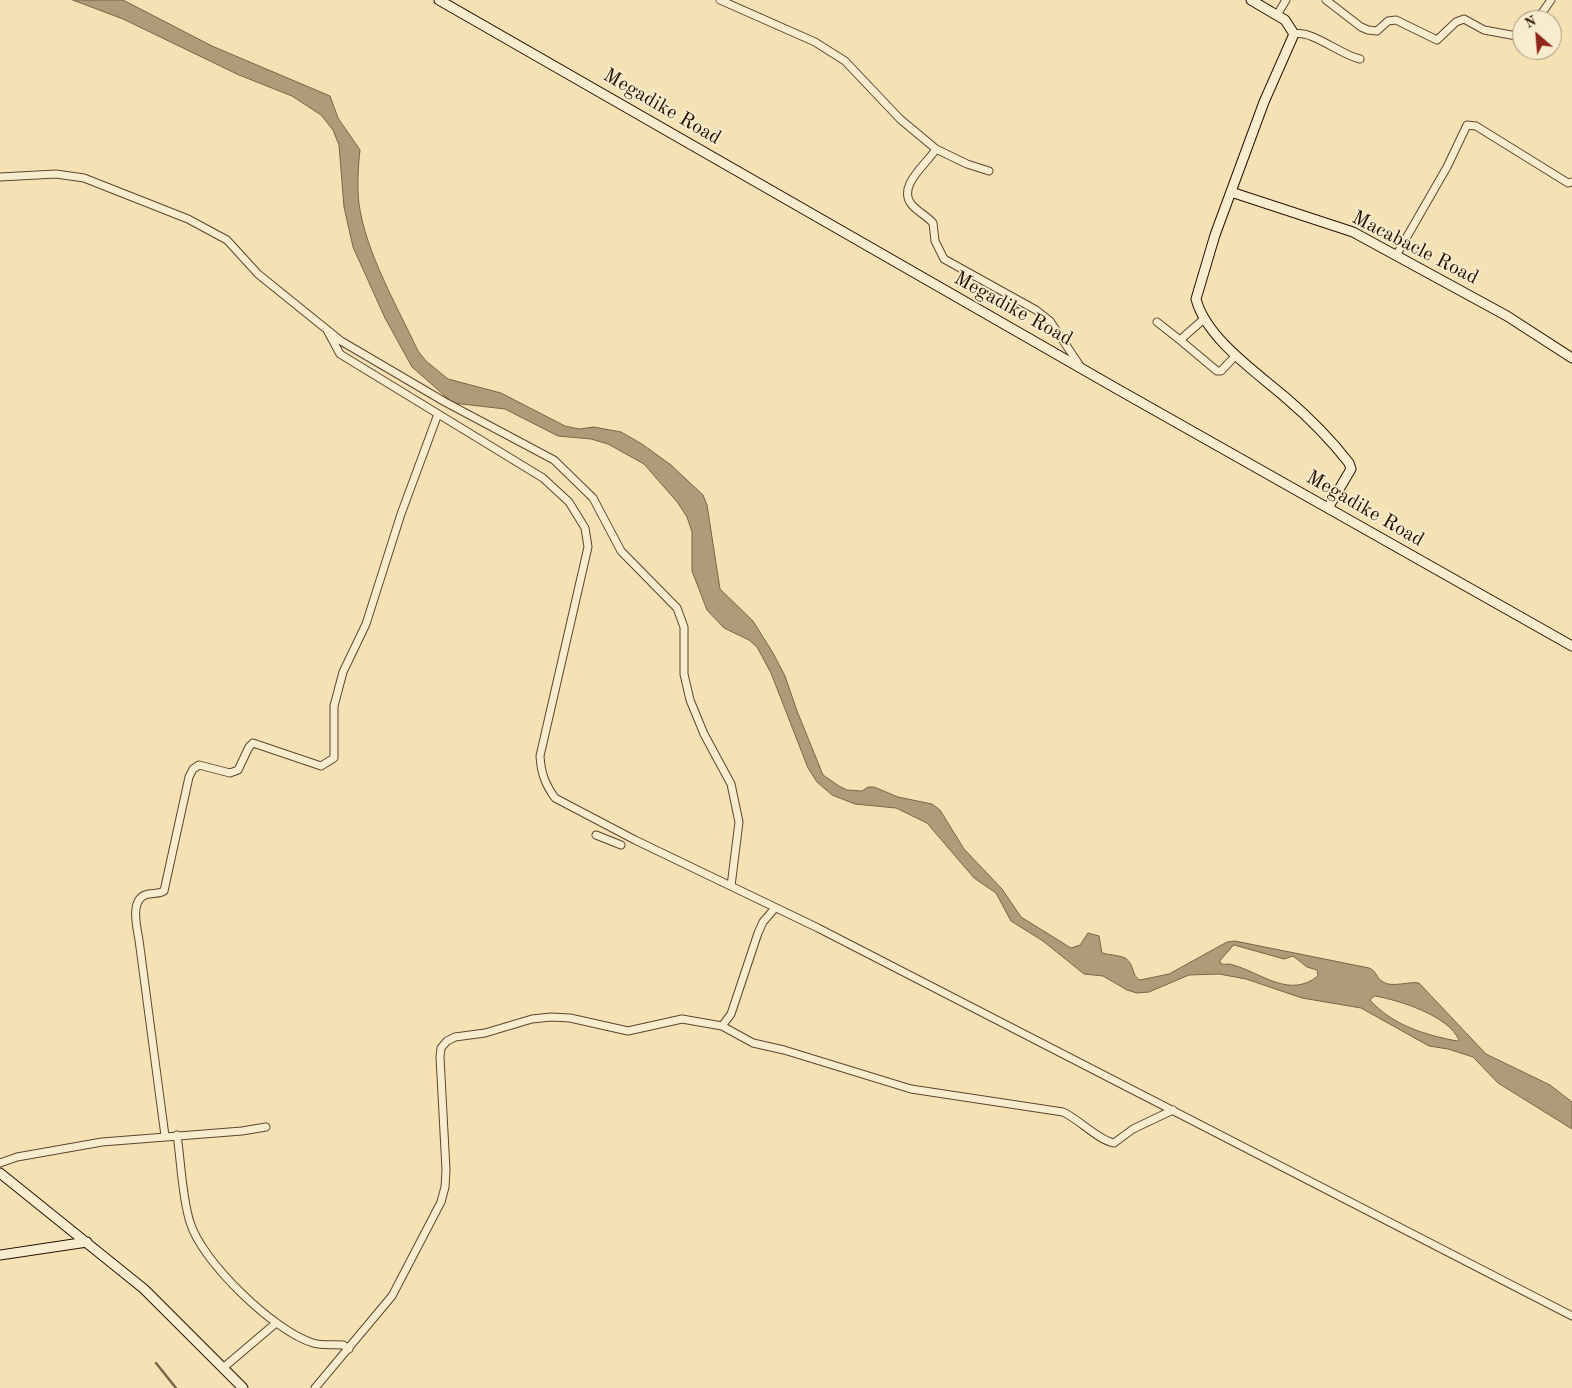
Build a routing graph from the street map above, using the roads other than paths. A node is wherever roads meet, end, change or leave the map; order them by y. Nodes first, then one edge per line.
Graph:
1 (439, 0) edge
2 (720, 0) edge
3 (1252, 0) edge
4 (1286, 0) edge
5 (1326, 0) edge
6 (1277, 15) junction
7 (1294, 34) junction
8 (1512, 35) edge
9 (1360, 59) dead end
10 (936, 148) junction
11 (989, 171) dead end
12 (0, 177) edge
13 (1572, 182) edge
14 (1231, 192) junction
15 (1397, 254) junction
16 (1205, 318) junction
17 (1157, 322) dead end
18 (327, 330) junction
19 (1180, 340) junction
20 (1236, 355) junction
21 (1572, 358) edge
22 (1080, 366) junction
23 (438, 414) junction
24 (1328, 508) junction
25 (1572, 646) edge
26 (596, 835) dead end
27 (621, 845) dead end
28 (731, 886) junction
29 (775, 908) junction
30 (722, 1026) junction
31 (1173, 1110) junction
32 (266, 1127) dead end
33 (177, 1135) junction
34 (165, 1136) junction
35 (0, 1163) edge
36 (0, 1173) edge
37 (87, 1242) junction
38 (0, 1255) edge
39 (1572, 1316) edge
40 (276, 1323) junction
41 (349, 1349) junction
42 (223, 1368) junction
43 (243, 1388) edge
44 (315, 1388) edge

1 - 22 street, Megadike Road
2 - 10 street
3 - 6 street
4 - 6 street
5 - 8 street
6 - 7 street
7 - 9 street
7 - 14 street
10 - 11 street
10 - 22 street
12 - 18 street
13 - 15 street
14 - 15 street, Macabacle Road
14 - 16 street
15 - 21 street, Macabacle Road
16 - 19 street
16 - 20 street
17 - 19 street
18 - 23 street
18 - 28 street
19 - 20 street
20 - 24 street
22 - 24 street, Megadike Road
23 - 28 street
23 - 34 street
24 - 25 street, Megadike Road
26 - 27 street
28 - 29 street
29 - 30 street
29 - 31 street
30 - 31 street
30 - 41 street
31 - 39 street
32 - 33 street
33 - 34 street
33 - 40 street
34 - 35 street
36 - 37 street
37 - 38 street
37 - 42 street
40 - 41 street
40 - 42 street
41 - 44 street
42 - 43 street

